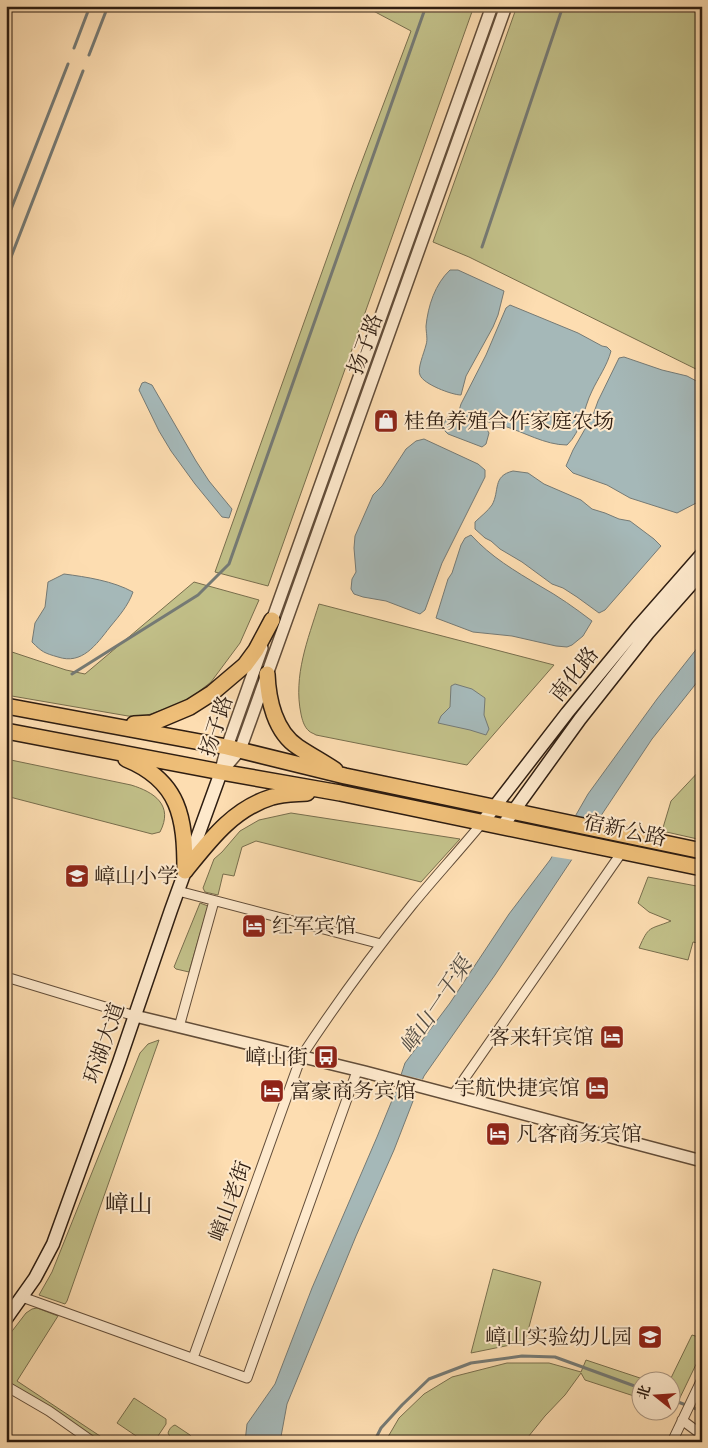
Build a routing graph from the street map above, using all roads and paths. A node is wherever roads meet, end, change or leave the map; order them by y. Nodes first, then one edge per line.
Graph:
1 (492, 6) edge
2 (506, 6) edge
3 (702, 554) edge
4 (702, 572) edge
5 (272, 620) junction
6 (267, 674) junction
7 (6, 706) edge
8 (106, 725) junction
9 (6, 731) edge
10 (99, 748) junction
11 (233, 748) junction
12 (221, 772) junction
13 (345, 776) junction
14 (340, 793) junction
15 (494, 808) junction
16 (513, 812) junction
17 (482, 823) junction
18 (502, 827) junction
19 (702, 851) edge
20 (622, 852) junction
21 (702, 868) edge
22 (185, 871) junction
23 (178, 891) junction
24 (214, 901) junction
25 (381, 944) junction
26 (6, 977) edge
27 (135, 1016) junction
28 (179, 1027) junction
29 (301, 1057) junction
30 (361, 1071) junction
31 (447, 1094) junction
32 (702, 1161) edge
33 (22, 1297) junction
34 (6, 1318) edge
35 (193, 1358) junction
36 (702, 1379) edge
37 (6, 1386) edge
38 (682, 1420) junction
39 (702, 1434) edge
40 (93, 1442) edge
41 (672, 1442) edge

1 - 5 street, 扬子路
2 - 6 street, 扬子路
3 - 15 main road, 南化路
4 - 16 main road, 南化路
5 - 8 highway
5 - 11 street, 扬子路
6 - 11 street, 扬子路
6 - 13 highway
7 - 8 highway
8 - 11 highway, 宿新公路
9 - 10 highway
10 - 12 highway
10 - 22 highway
11 - 12 street, 扬子路
11 - 13 highway, 宿新公路
12 - 14 highway
12 - 22 main road, 环湖大道
13 - 15 highway, 宿新公路
14 - 17 highway, 宿新公路
14 - 22 highway
15 - 16 highway, 宿新公路
15 - 17 main road, 南化路
16 - 18 main road, 南化路
16 - 19 highway, 宿新公路
17 - 18 highway, 宿新公路
17 - 25 street, 嶂山老街
18 - 20 highway, 宿新公路
20 - 21 highway, 宿新公路
20 - 31 street
22 - 23 main road, 环湖大道
23 - 24 street
23 - 27 main road, 环湖大道
24 - 25 street
24 - 28 street
25 - 29 street, 嶂山老街
26 - 27 street
27 - 28 street
27 - 33 main road, 环湖大道
28 - 29 street
29 - 30 street
29 - 35 street, 嶂山老街
30 - 31 street
30 - 35 street
31 - 32 street
33 - 34 main road, 环湖大道
33 - 35 street
36 - 38 street
37 - 40 street
38 - 39 street
38 - 41 street

